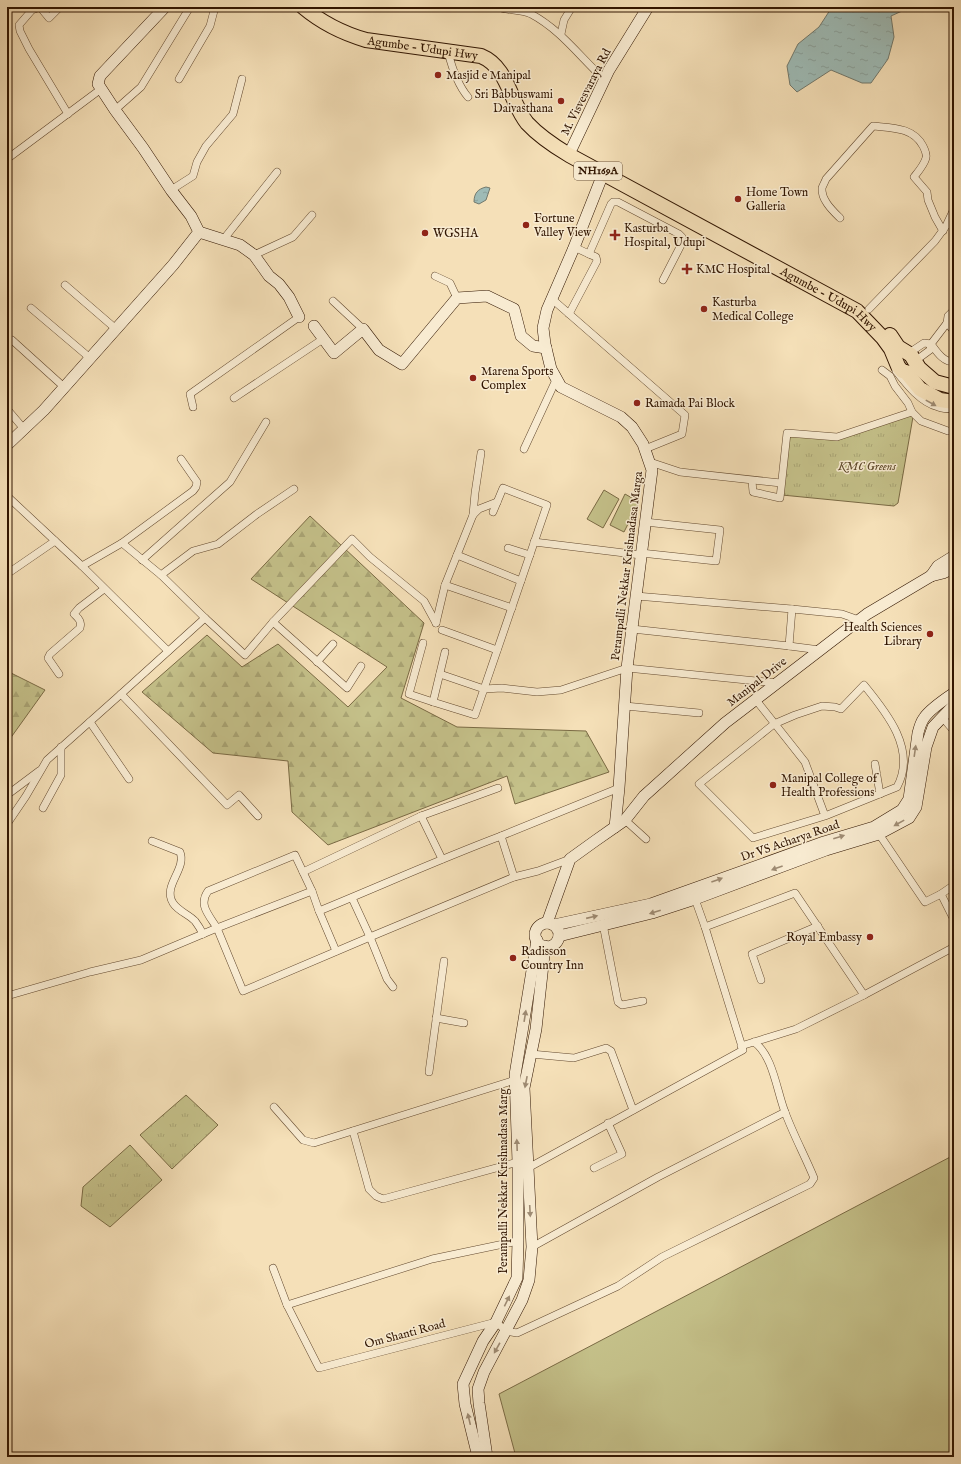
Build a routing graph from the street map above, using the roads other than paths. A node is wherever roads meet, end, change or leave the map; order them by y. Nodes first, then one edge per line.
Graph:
1 (60, 7) edge
2 (165, 7) edge
3 (190, 7) edge
4 (215, 7) edge
5 (303, 7) edge
6 (316, 7) edge
7 (498, 7) edge
8 (572, 7) edge
9 (648, 7) edge
10 (561, 34) junction
11 (448, 52) junction
12 (607, 75) junction
13 (179, 79) dead end
14 (242, 79) dead end
15 (101, 89) junction
16 (468, 97) dead end
17 (115, 110) junction
18 (68, 114) junction
19 (570, 152) junction
20 (8, 156) edge
21 (277, 172) dead end
22 (603, 174) junction
23 (171, 190) junction
24 (954, 209) edge
25 (312, 215) dead end
26 (840, 218) dead end
27 (943, 231) junction
28 (199, 232) junction
29 (223, 240) junction
30 (574, 247) junction
31 (589, 254) junction
32 (254, 255) junction
33 (435, 276) dead end
34 (662, 280) dead end
35 (65, 284) dead end
36 (457, 298) junction
37 (552, 299) junction
38 (333, 301) dead end
39 (31, 308) dead end
40 (869, 310) junction
41 (954, 310) edge
42 (569, 314) junction
43 (299, 317) joint
44 (950, 322) edge
45 (314, 326) dead end
46 (116, 329) junction
47 (363, 329) junction
48 (954, 331) edge
49 (323, 339) junction
50 (12, 340) dead end
51 (931, 344) junction
52 (546, 348) junction
53 (90, 358) junction
54 (905, 362) junction
55 (954, 362) edge
56 (556, 380) junction
57 (64, 387) junction
58 (954, 387) edge
59 (234, 398) dead end
60 (954, 402) edge
61 (193, 407) dead end
62 (7, 409) edge
63 (954, 409) edge
64 (912, 412) junction
65 (266, 422) dead end
66 (24, 429) junction
67 (954, 431) edge
68 (7, 445) edge
69 (524, 449) dead end
70 (645, 449) junction
71 (481, 453) dead end
72 (181, 459) dead end
73 (650, 462) junction
74 (752, 481) junction
75 (781, 483) junction
76 (294, 489) dead end
77 (7, 496) edge
78 (497, 502) junction
79 (493, 512) dead end
80 (473, 515) junction
81 (645, 522) junction
82 (55, 540) junction
83 (534, 542) junction
84 (122, 543) junction
85 (508, 548) dead end
86 (641, 554) junction
87 (457, 555) junction
88 (530, 555) junction
89 (954, 556) edge
90 (142, 560) junction
91 (82, 566) junction
92 (954, 568) edge
93 (7, 574) edge
94 (161, 575) junction
95 (931, 576) junction
96 (521, 581) junction
97 (445, 585) junction
98 (104, 589) junction
99 (636, 596) junction
100 (512, 608) junction
101 (792, 609) junction
102 (205, 618) junction
103 (859, 620) junction
104 (273, 622) junction
105 (632, 629) junction
106 (442, 630) dead end
107 (423, 643) dead end
108 (332, 644) dead end
109 (789, 646) junction
110 (497, 650) junction
111 (820, 650) junction
112 (168, 651) junction
113 (445, 652) dead end
114 (317, 662) junction
115 (361, 666) dead end
116 (628, 668) junction
117 (59, 674) dead end
118 (440, 674) junction
119 (777, 683) junction
120 (484, 688) junction
121 (954, 693) edge
122 (121, 694) junction
123 (756, 700) junction
124 (433, 702) junction
125 (954, 705) edge
126 (625, 706) junction
127 (699, 713) dead end
128 (942, 717) junction
129 (90, 722) junction
130 (774, 724) junction
131 (954, 731) edge
132 (60, 748) junction
133 (875, 764) dead end
134 (42, 768) junction
135 (129, 778) dead end
136 (498, 788) dead end
137 (619, 788) junction
138 (880, 794) junction
139 (7, 795) edge
140 (43, 808) dead end
141 (258, 816) dead end
142 (421, 816) junction
143 (825, 816) junction
144 (625, 820) junction
145 (7, 824) edge
146 (615, 827) junction
147 (879, 834) junction
148 (501, 836) junction
149 (646, 839) dead end
150 (152, 841) dead end
151 (825, 846) junction
152 (570, 859) junction
153 (442, 860) junction
154 (303, 872) junction
155 (514, 877) junction
156 (954, 885) edge
157 (312, 890) junction
158 (941, 894) junction
159 (352, 898) junction
160 (695, 898) junction
161 (319, 911) junction
162 (954, 920) edge
163 (603, 924) junction
164 (818, 926) junction
165 (705, 927) junction
166 (217, 928) junction
167 (553, 928) junction
168 (204, 934) junction
169 (370, 937) junction
170 (541, 943) junction
171 (954, 947) edge
172 (336, 951) junction
173 (444, 961) dead end
174 (761, 980) dead end
175 (392, 987) dead end
176 (864, 995) junction
177 (7, 996) edge
178 (643, 1001) dead end
179 (436, 1018) junction
180 (464, 1023) dead end
181 (754, 1042) junction
182 (741, 1046) junction
183 (531, 1054) junction
184 (428, 1072) dead end
185 (515, 1080) junction
186 (274, 1107) dead end
187 (633, 1110) junction
188 (785, 1112) junction
189 (608, 1123) junction
190 (353, 1131) junction
191 (523, 1165) junction
192 (594, 1168) dead end
193 (518, 1241) junction
194 (532, 1247) junction
195 (273, 1268) dead end
196 (287, 1305) junction
197 (496, 1322) junction
198 (506, 1331) junction
199 (478, 1457) edge
200 (487, 1457) edge

1 - 18 street
2 - 15 street
3 - 17 street
4 - 13 street
5 - 11 highway, Agumbe - Udupi Hwy / NH169A
6 - 19 highway, Agumbe - Udupi Hwy / NH169A
7 - 10 street
8 - 10 street
9 - 12 street, M. Visvesvaraya Rd
10 - 12 street
11 - 16 street
11 - 19 highway, Agumbe - Udupi Hwy / NH169A
12 - 19 street, M. Visvesvaraya Rd
14 - 23 street
15 - 17 street
15 - 18 street
17 - 23 street
18 - 20 street
19 - 22 highway, Agumbe - Udupi Hwy / NH169A
19 - 40 highway, Agumbe - Udupi Hwy / NH169A
21 - 29 street
22 - 30 street
22 - 54 highway, Agumbe - Udupi Hwy / NH169A
23 - 28 street
24 - 27 street
25 - 32 street
26 - 27 street
27 - 40 street
28 - 29 street
28 - 46 street
29 - 32 street
30 - 31 street
30 - 37 street
31 - 34 street
31 - 42 street
32 - 43 street
33 - 36 street
35 - 46 street
36 - 47 street
36 - 52 street
37 - 42 street
37 - 52 street
38 - 47 street
39 - 53 street
40 - 54 highway, Agumbe - Udupi Hwy / NH169A
41 - 44 street
42 - 70 street
43 - 61 street
44 - 48 street
44 - 51 street
45 - 49 street
46 - 53 street
47 - 49 street
49 - 59 street
50 - 57 street
51 - 54 street
51 - 55 street
52 - 56 street
53 - 57 street
54 - 58 highway, NH169A
54 - 60 highway, NH169A
54 -> 63 street
54 - 64 street
56 - 69 street
56 - 70 street, Perampalli Nekkar Krishnadasa Marga
57 - 66 street
62 - 66 street
64 - 67 street
64 - 75 street
65 - 90 street
66 - 68 street
70 - 73 street, Perampalli Nekkar Krishnadasa Marga
71 - 80 street
72 - 84 street
73 - 74 street
73 - 81 street, Perampalli Nekkar Krishnadasa Marga
74 - 75 street
74 - 75 street
76 - 94 street
77 - 82 street
78 - 79 street
78 - 80 street
78 - 83 street
80 - 87 street
81 - 86 street, Perampalli Nekkar Krishnadasa Marga
81 - 86 street
82 - 91 street
82 - 93 street
83 - 86 street
83 - 88 street
84 - 90 street
84 - 91 street
85 - 88 street
86 - 99 street, Perampalli Nekkar Krishnadasa Marga
87 - 96 street
87 - 97 street
88 - 96 street
89 - 95 street
90 - 94 street
91 - 98 street
92 - 95 street
94 - 102 street
95 - 103 street, Manipal Drive
96 - 100 street
97 - 100 street
97 - 104 street
98 - 112 street
98 - 117 street
99 - 101 street
99 - 105 street, Perampalli Nekkar Krishnadasa Marga
100 - 110 street
101 - 103 street
101 - 109 street
102 - 104 street
102 - 112 street
103 - 111 street, Manipal Drive
104 - 114 street
105 - 109 street
105 - 116 street, Perampalli Nekkar Krishnadasa Marga
106 - 110 street
107 - 124 street
108 - 114 street
109 - 111 street
110 - 120 street
111 - 119 street, Manipal Drive
112 - 122 street
113 - 118 street
114 - 115 street
116 - 119 street
116 - 120 street
116 - 126 street, Perampalli Nekkar Krishnadasa Marga
118 - 120 street
118 - 124 street
119 - 123 street, Manipal Drive
120 - 124 street
151 -> 121 street, Dr VS Acharya Road
122 - 129 street
122 - 141 street
123 - 130 street
123 - 144 street, Manipal Drive
125 - 128 street, Dr VS Acharya Road
126 - 127 street
126 - 137 street, Perampalli Nekkar Krishnadasa Marga
128 - 131 street
128 -> 147 street, Dr VS Acharya Road
129 - 132 street
129 - 135 street
130 - 138 street
130 - 143 street
130 - 143 street
132 - 134 street
132 - 140 street
133 - 138 street
134 - 139 street
134 - 145 street
136 - 142 street
137 - 146 street, Perampalli Nekkar Krishnadasa Marga
137 - 148 street
138 - 143 street
142 - 153 street
142 - 154 street
144 - 146 street, Manipal Drive
144 - 149 street
146 - 152 street
147 - 151 street, Dr VS Acharya Road
147 - 158 street
148 - 153 street
148 - 155 street
150 - 168 street
151 -> 160 street, Dr VS Acharya Road
167 -> 151 street, Dr VS Acharya Road
152 - 155 street
152 - 167 street
153 - 159 street
154 - 157 street
154 - 166 street
155 - 169 street
156 - 158 street
157 - 161 street
157 - 166 street
158 - 162 street
159 - 161 street
159 - 169 street
160 -> 163 street, Dr VS Acharya Road
160 - 165 street
161 - 172 street
163 - 167 street, Dr VS Acharya Road
163 - 178 street
164 - 165 street
164 - 174 street
164 - 176 street
165 - 182 street
166 - 168 street
166 - 172 street
167 - 170 street
167 - 170 street
168 - 177 street
169 - 172 street
169 - 175 street
170 - 183 street, Perampalli Nekkar Krishnadasa Marg
185 -> 170 street, Perampalli Nekkar Krishnadasa Marg
171 - 176 street
173 - 179 street
176 - 181 street
179 - 180 street
179 - 184 street
181 - 182 street
181 - 188 street
182 - 187 street
183 - 187 street
183 -> 191 street, Perampalli Nekkar Krishnadasa Marg
185 - 190 street
191 -> 185 street, Perampalli Nekkar Krishnadasa Marg
186 - 190 street
187 - 189 street
188 - 194 street
188 - 198 street
189 - 191 street
189 - 192 street
190 - 191 street
191 - 193 street, Perampalli Nekkar Krishnadasa Marg
191 -> 194 street, Perampalli Nekkar Krishnadasa Marg
193 - 196 street
197 -> 193 street, Perampalli Nekkar Krishnadasa Marg
194 - 198 street, Perampalli Nekkar Krishnadasa Marg
195 - 196 street
196 - 197 street, Om Shanti Road
197 - 198 street
199 -> 197 street, Perampalli Nekkar Krishnadasa Marg
198 -> 200 street, Perampalli Nekkar Krishnadasa Marg

